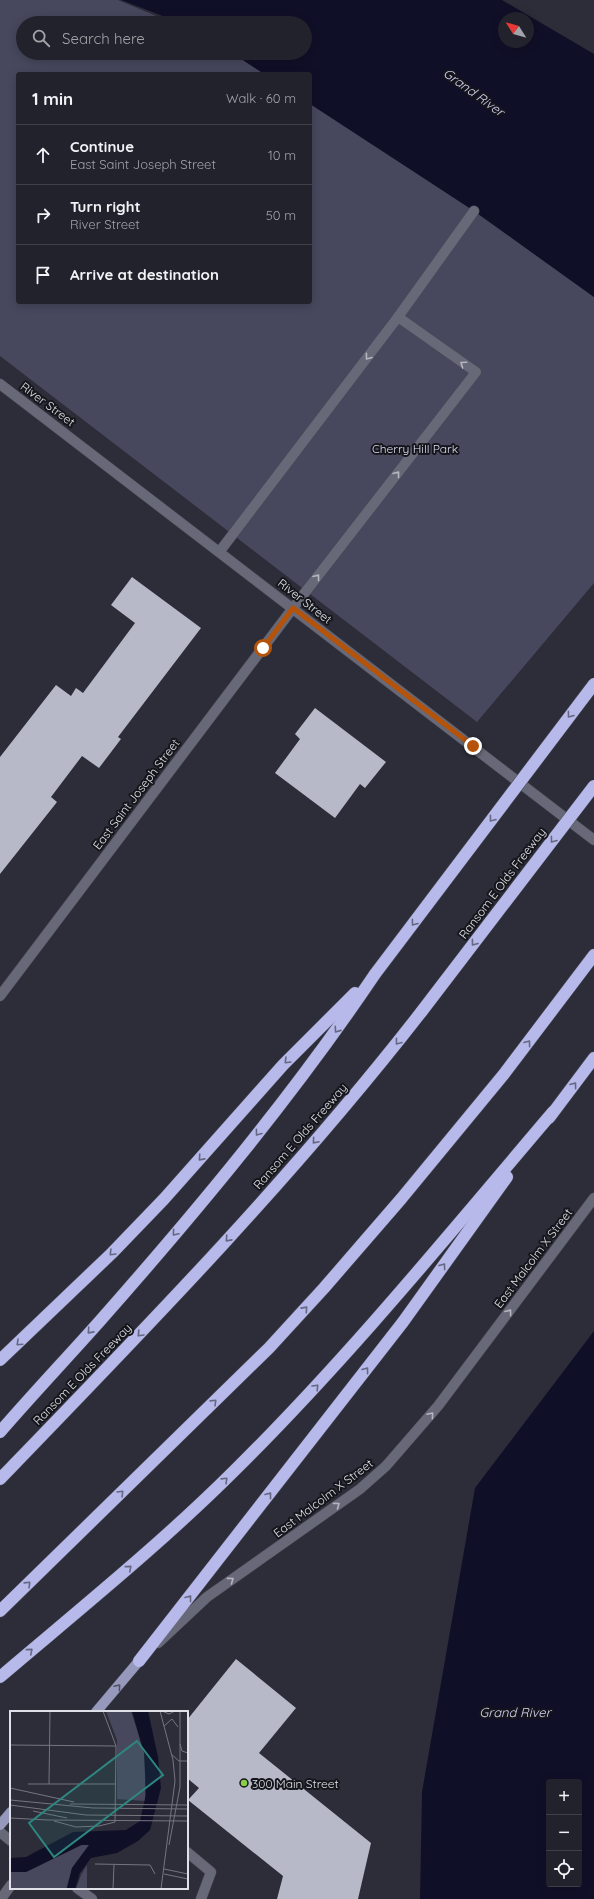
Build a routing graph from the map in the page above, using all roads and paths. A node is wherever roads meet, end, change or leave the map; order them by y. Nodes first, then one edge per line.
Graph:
1 (474, 211) dead end
2 (398, 317) junction
3 (0, 384) edge
4 (220, 552) junction
5 (293, 608) junction
6 (594, 684) edge
7 (594, 786) edge
8 (594, 840) edge
9 (594, 955) edge
10 (375, 974) junction
11 (0, 996) edge
12 (594, 1058) edge
13 (553, 1112) junction
14 (594, 1198) edge
15 (0, 1360) edge
16 (0, 1432) edge
17 (0, 1479) edge
18 (0, 1611) edge
19 (139, 1662) junction
20 (0, 1677) edge
21 (97, 1711) edge
22 (10, 1813) edge
23 (0, 1825) edge
24 (0, 1832) edge
25 (10, 1840) edge
26 (188, 1853) edge
27 (10, 1886) edge
28 (78, 1889) edge
29 (1, 1899) edge
30 (92, 1899) edge
31 (201, 1899) edge

1 - 2 street
2 -> 4 street
5 -> 2 street, East Saint Joseph Street
3 - 4 street, River Street
4 - 5 street, River Street
5 - 8 street, River Street
5 - 11 street, East Saint Joseph Street
6 -> 10 highway, bridge
7 -> 17 highway, Ransom E Olds Freeway, bridge
18 -> 9 highway
10 -> 15 highway
10 -> 16 highway
13 -> 12 highway
19 -> 13 highway
20 -> 13 highway
19 -> 14 street, East Malcolm X Street
21 -> 19 main road, East Malcolm X Street
22 - 23 main road
24 - 25 street
26 - 31 street
27 - 29 street
28 - 30 street

